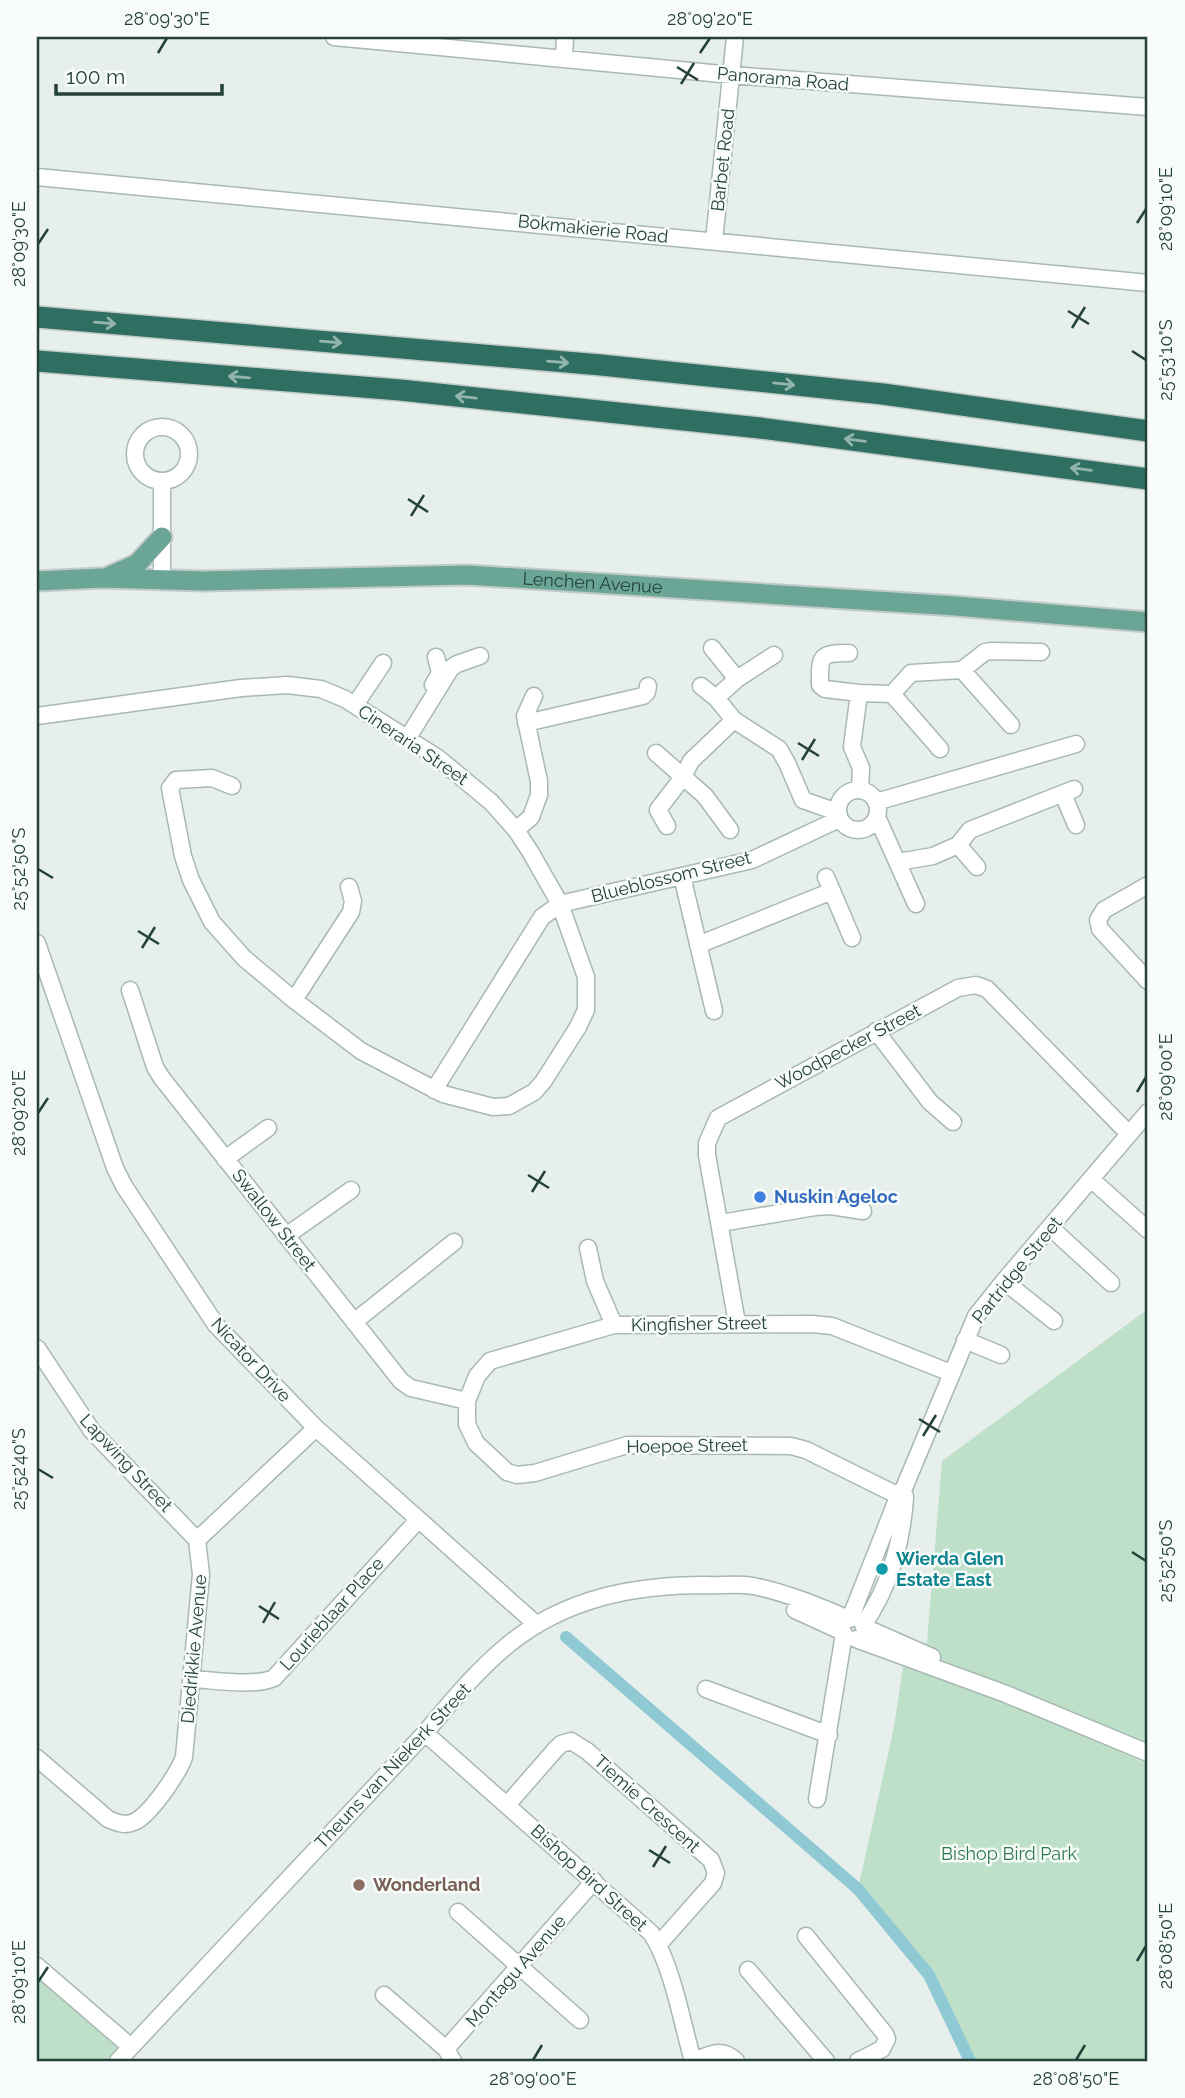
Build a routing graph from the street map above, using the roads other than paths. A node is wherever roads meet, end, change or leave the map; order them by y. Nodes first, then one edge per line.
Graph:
1 (334, 37) edge
2 (565, 37) edge
3 (735, 37) edge
4 (564, 58) junction
5 (732, 75) junction
6 (1148, 107) edge
7 (37, 177) edge
8 (714, 241) junction
9 (1148, 283) edge
10 (37, 317) edge
11 (37, 361) edge
12 (1148, 431) edge
13 (1148, 479) edge
14 (162, 482) dead end
15 (162, 537) junction
16 (102, 579) junction
17 (162, 580) junction
18 (37, 582) edge
19 (1148, 622) edge
20 (712, 648) dead end
21 (1041, 652) dead end
22 (849, 653) dead end
23 (774, 655) dead end
24 (480, 656) dead end
25 (436, 657) dead end
26 (383, 663) dead end
27 (962, 670) junction
28 (737, 679) junction
29 (649, 686) dead end
30 (701, 686) dead end
31 (859, 693) junction
32 (892, 694) junction
33 (534, 696) dead end
34 (716, 698) junction
35 (355, 705) junction
36 (37, 716) edge
37 (734, 720) junction
38 (526, 723) junction
39 (1011, 725) dead end
40 (405, 737) junction
41 (1076, 744) dead end
42 (940, 749) dead end
43 (656, 753) dead end
44 (683, 777) junction
45 (232, 786) dead end
46 (860, 790) junction
47 (877, 809) junction
48 (838, 815) junction
49 (1076, 825) dead end
50 (667, 826) dead end
51 (730, 830) dead end
52 (516, 831) junction
53 (958, 845) junction
54 (898, 862) junction
55 (977, 867) dead end
56 (682, 876) junction
57 (1148, 885) edge
58 (349, 887) dead end
59 (560, 904) junction
60 (916, 904) dead end
61 (542, 917) junction
62 (566, 924) junction
63 (852, 938) dead end
64 (37, 943) edge
65 (698, 945) junction
66 (1148, 981) edge
67 (130, 990) dead end
68 (295, 1000) junction
69 (714, 1011) dead end
70 (876, 1031) junction
71 (434, 1090) junction
72 (1148, 1112) edge
73 (953, 1122) dead end
74 (268, 1128) dead end
75 (1138, 1132) edge
76 (225, 1159) junction
77 (1092, 1180) junction
78 (351, 1190) dead end
79 (863, 1211) dead end
80 (720, 1223) junction
81 (1051, 1228) junction
82 (1148, 1230) edge
83 (286, 1237) junction
84 (454, 1242) dead end
85 (588, 1248) dead end
86 (1004, 1281) junction
87 (1111, 1283) dead end
88 (1054, 1321) dead end
89 (354, 1322) junction
90 (737, 1323) junction
91 (614, 1325) junction
92 (965, 1340) junction
93 (37, 1348) edge
94 (1001, 1355) dead end
95 (951, 1373) junction
96 (467, 1401) junction
97 (316, 1428) junction
98 (903, 1494) junction
99 (418, 1520) junction
100 (197, 1540) junction
101 (863, 1584) junction
102 (731, 1586) junction
103 (880, 1593) junction
104 (814, 1606) junction
105 (537, 1625) junction
106 (853, 1629) junction
107 (881, 1633) junction
108 (191, 1679) junction
109 (706, 1689) dead end
110 (1006, 1694) junction
111 (425, 1733) junction
112 (829, 1735) junction
113 (1148, 1753) edge
114 (37, 1758) edge
115 (817, 1799) dead end
116 (507, 1805) junction
117 (594, 1881) junction
118 (458, 1912) dead end
119 (806, 1936) dead end
120 (659, 1944) junction
121 (37, 1966) edge
122 (521, 1966) junction
123 (748, 1970) dead end
124 (384, 1995) dead end
125 (580, 2020) dead end
126 (131, 2047) junction
127 (450, 2055) edge
128 (118, 2061) edge
129 (694, 2061) edge
130 (736, 2061) edge
131 (826, 2061) edge
132 (858, 2061) edge

1 - 4 street, Panorama Road
2 - 4 street
3 - 5 street, Barbet Road
4 - 5 street, Panorama Road
5 - 6 street, Panorama Road
5 - 8 street, Barbet Road
7 - 8 street, Bokmakierie Road
8 - 9 street, Bokmakierie Road
10 -> 12 highway
13 -> 11 highway
14 - 15 street
15 - 16 main road
15 - 17 street
16 - 17 main road, Lenchen Avenue
16 - 18 main road, Lenchen Avenue
17 - 19 main road, Lenchen Avenue
20 - 28 street
21 - 27 street
22 - 31 street
23 - 28 street
24 - 40 street
25 - 40 street
26 - 35 street
27 - 32 street
27 - 39 street
28 - 34 street
29 - 38 street
30 - 34 street
31 - 32 street
31 - 46 street
32 - 42 street
33 - 38 street
34 - 37 street
35 - 36 street, Cineraria Street
35 - 40 street, Cineraria Street
37 - 44 street
37 - 48 street
38 - 52 street
40 - 52 street, Cineraria Street
41 - 47 street
43 - 44 street
44 - 50 street
44 - 51 street
45 - 68 street, Cineraria Street
46 - 47 street
46 - 48 street, Blueblossom Street
47 - 48 street
47 - 54 street
48 - 56 street, Blueblossom Street
49 - 53 street
52 - 59 street, Cineraria Street
53 - 54 street
53 - 55 street
54 - 60 street
56 - 59 street, Blueblossom Street
56 - 65 street
57 - 66 street
58 - 68 street
59 - 61 street, Blueblossom Street
59 - 62 street, Cineraria Street
61 - 62 street
61 - 71 street, Blueblossom Street
62 - 71 street, Cineraria Street
63 - 65 street
64 - 97 street, Nicator Drive
65 - 69 street
67 - 76 street, Swallow Street
68 - 71 street, Cineraria Street
70 - 73 street
70 - 75 street, Woodpecker Street
70 - 80 street, Woodpecker Street
72 - 75 street, Partridge Street
74 - 76 street
75 - 77 street, Partridge Street
76 - 83 street, Swallow Street
77 - 81 street, Partridge Street
77 - 82 street
78 - 83 street
79 - 80 street
80 - 90 street, Woodpecker Street
81 - 86 street, Partridge Street
81 - 87 street
83 - 89 street, Swallow Street
84 - 89 street
85 - 91 street
86 - 88 street
86 - 92 street, Partridge Street
89 - 96 street, Swallow Street
90 - 91 street, Kingfisher Street
90 - 95 street, Kingfisher Street
91 - 96 street, Kingfisher Street
92 - 94 street
92 - 95 street, Partridge Street
93 - 100 street, Lapwing Street
95 - 98 street, Partridge Street
96 - 98 street, Hoepoe Street
97 - 99 street, Nicator Drive
97 - 100 street
98 - 101 street, Partridge Street
98 - 103 street, Partridge Street
99 - 105 street, Nicator Drive
99 - 108 street, Lourieblaar Place
100 - 108 street, Diedrikkie Avenue
101 - 103 street
101 - 104 street
101 - 106 street, Partridge Street
102 - 104 street, Theuns van Niekerk Street
102 - 105 street, Theuns van Niekerk Street
102 - 106 street, Theuns van Niekerk Street
103 - 106 street, Partridge Street
103 - 107 street
104 - 106 street, Theuns van Niekerk Street
105 - 111 street, Theuns van Niekerk Street
106 - 107 street, Theuns van Niekerk Street
106 - 110 street, Theuns van Niekerk Street
106 - 112 street
107 - 110 street, Theuns van Niekerk Street
108 - 114 street, Diedrikkie Avenue
109 - 112 street
110 - 113 street, Theuns van Niekerk Street
111 - 116 street, Bishop Bird Street
111 - 126 street, Theuns van Niekerk Street
112 - 115 street
116 - 117 street, Bishop Bird Street
116 - 120 street, Tiemie Crescent
117 - 120 street, Bishop Bird Street
117 - 122 street, Montagu Avenue
118 - 122 street
119 - 132 street
120 - 129 street, Bishop Bird Street
121 - 126 street
122 - 125 street
122 - 127 street, Montagu Avenue
123 - 131 street
124 - 127 street
126 - 128 street, Theuns van Niekerk Street
129 - 130 street

